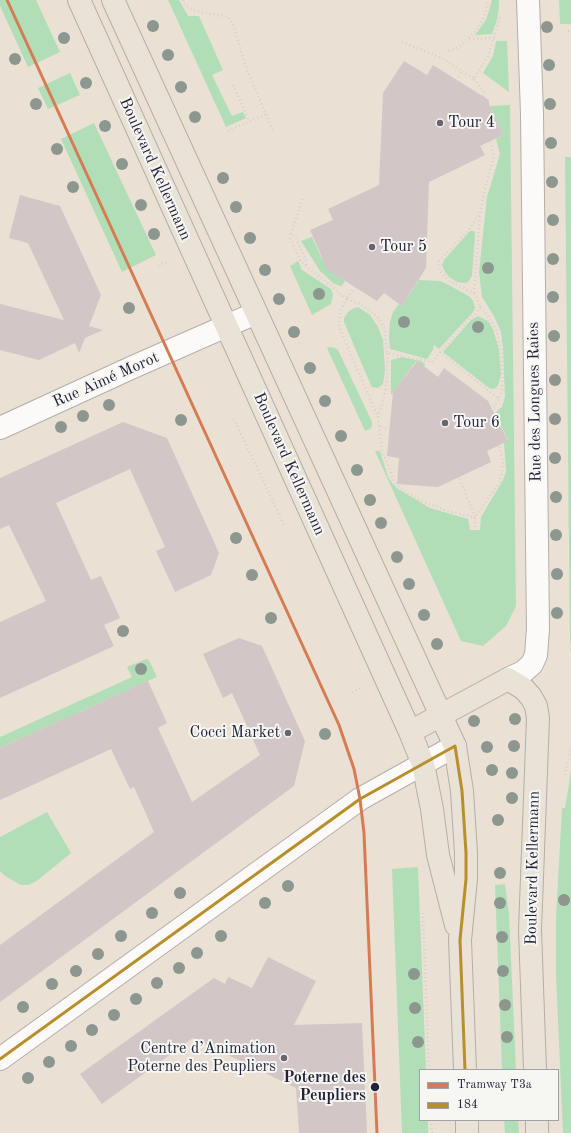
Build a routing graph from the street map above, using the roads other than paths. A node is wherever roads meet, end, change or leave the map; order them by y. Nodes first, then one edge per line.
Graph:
1 (78, 0) edge
2 (113, 0) edge
3 (528, 0) edge
4 (256, 313) junction
5 (226, 326) junction
6 (0, 428) edge
7 (508, 679) junction
8 (441, 715) junction
9 (410, 732) junction
10 (455, 746) junction
11 (423, 764) junction
12 (460, 940) junction
13 (0, 1059) edge
14 (465, 1069) edge
15 (534, 1069) edge
16 (467, 1121) edge
17 (537, 1121) edge
18 (467, 1133) edge
19 (537, 1133) edge

1 - 5 main road, Boulevard Kellermann
2 - 4 main road, Boulevard Kellermann
3 - 7 street, Rue des Longues Raies
4 - 5 street, Rue Aimé Morot
4 - 8 main road, Boulevard Kellermann
5 - 6 street, Rue Aimé Morot
5 - 9 main road, Boulevard Kellermann
7 - 8 main road, Rue des Longues Raies
7 - 15 main road, Boulevard Kellermann
8 - 9 main road, Rue des Longues Raies
8 - 10 main road, Boulevard Kellermann
9 - 11 main road, Boulevard Kellermann
10 - 11 street
10 - 12 main road, Boulevard Kellermann
11 - 12 main road, Boulevard Kellermann
11 - 13 street
12 - 14 main road, Boulevard Kellermann
16 - 18 main road
17 - 19 main road

